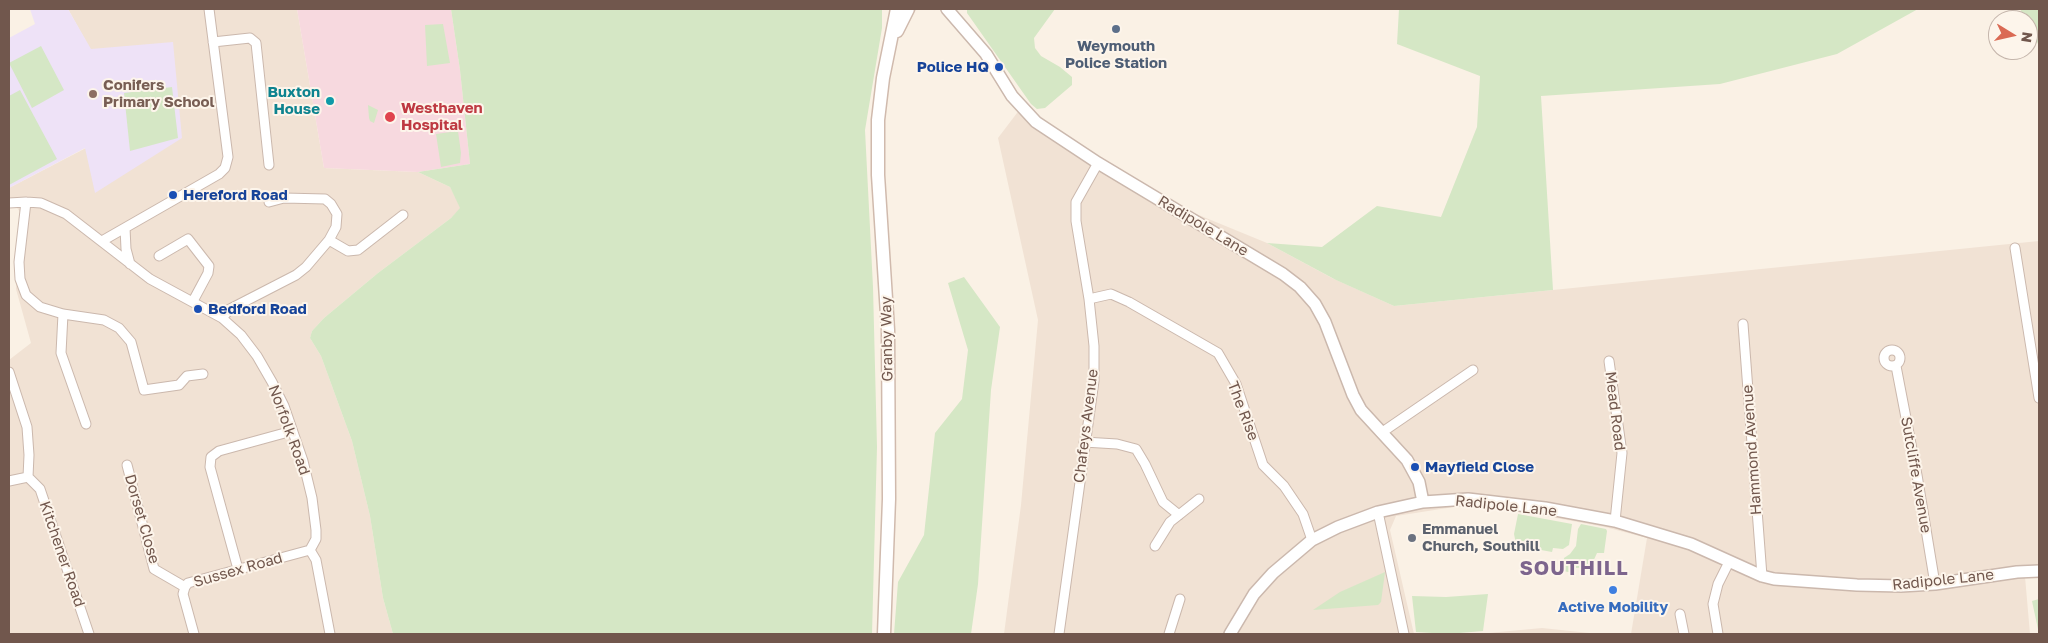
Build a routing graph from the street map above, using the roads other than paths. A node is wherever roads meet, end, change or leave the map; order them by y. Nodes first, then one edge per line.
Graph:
1 (210, 9) edge
2 (897, 9) edge
3 (908, 9) edge
4 (946, 10) edge
5 (213, 42) junction
6 (890, 45) junction
7 (1098, 163) junction
8 (269, 165) dead end
9 (26, 202) junction
10 (269, 202) dead end
11 (9, 203) edge
12 (403, 215) dead end
13 (125, 228) junction
14 (329, 240) junction
15 (102, 242) junction
16 (2015, 248) dead end
17 (159, 256) dead end
18 (130, 264) junction
19 (1089, 299) junction
20 (193, 301) junction
21 (63, 314) junction
22 (222, 318) junction
23 (1743, 324) dead end
24 (1609, 361) dead end
25 (1896, 366) dead end
26 (1473, 370) dead end
27 (9, 372) edge
28 (203, 374) dead end
29 (12, 397) edge
30 (2039, 398) edge
31 (86, 424) dead end
32 (292, 431) junction
33 (1381, 433) junction
34 (1084, 442) junction
35 (126, 465) dead end
36 (28, 477) junction
37 (9, 481) edge
38 (1199, 499) dead end
39 (1424, 502) junction
40 (1378, 512) junction
41 (1179, 515) junction
42 (1615, 521) junction
43 (1312, 540) junction
44 (1155, 546) dead end
45 (310, 550) junction
46 (1729, 562) junction
47 (238, 569) junction
48 (2039, 571) edge
49 (1762, 576) junction
50 (1935, 584) junction
51 (185, 587) junction
52 (1180, 599) dead end
53 (1680, 614) dead end
54 (89, 634) edge
55 (194, 634) edge
56 (330, 634) edge
57 (884, 634) edge
58 (1059, 634) edge
59 (1169, 634) edge
60 (1230, 634) edge
61 (1404, 634) edge
62 (1684, 634) edge
63 (1718, 634) edge

1 - 5 street
2 - 6 main road, Granby Way
3 - 6 main road, Granby Way
4 - 7 street, Radipole Lane
5 - 8 street
5 - 13 street
6 - 57 main road, Granby Way
7 - 19 street, Chafeys Avenue
7 - 33 street, Radipole Lane
9 - 11 street, Norfolk Road
9 - 15 street, Norfolk Road
9 - 21 street
10 - 14 street
12 - 14 street
13 - 15 street
13 - 18 street
14 - 22 street
15 - 18 street, Norfolk Road
16 - 30 street
17 - 20 street
18 - 20 street, Norfolk Road
19 - 34 street, Chafeys Avenue
19 - 43 street, The Rise
20 - 22 street, Norfolk Road
21 - 28 street
21 - 31 street
22 - 32 street, Norfolk Road
23 - 49 street, Hammond Avenue
24 - 42 street, Mead Road
25 - 50 street, Sutcliffe Avenue
26 - 33 street
27 - 29 street
29 - 36 street
32 - 45 street, Norfolk Road
32 - 47 street
33 - 39 street, Radipole Lane
34 - 41 street
34 - 58 street, Chafeys Avenue
35 - 51 street, Dorset Close
36 - 37 street
36 - 54 street, Kitchener Road
38 - 41 street
39 - 40 street
39 - 42 street, Radipole Lane
40 - 43 street
40 - 61 street
41 - 44 street
42 - 46 street, Radipole Lane
43 - 60 street
45 - 47 street, Sussex Road
45 - 56 street
46 - 49 street, Radipole Lane
46 - 63 street
47 - 51 street, Sussex Road
48 - 50 street, Radipole Lane
49 - 50 street, Radipole Lane
51 - 55 street, Sussex Road
52 - 59 street
53 - 62 street

